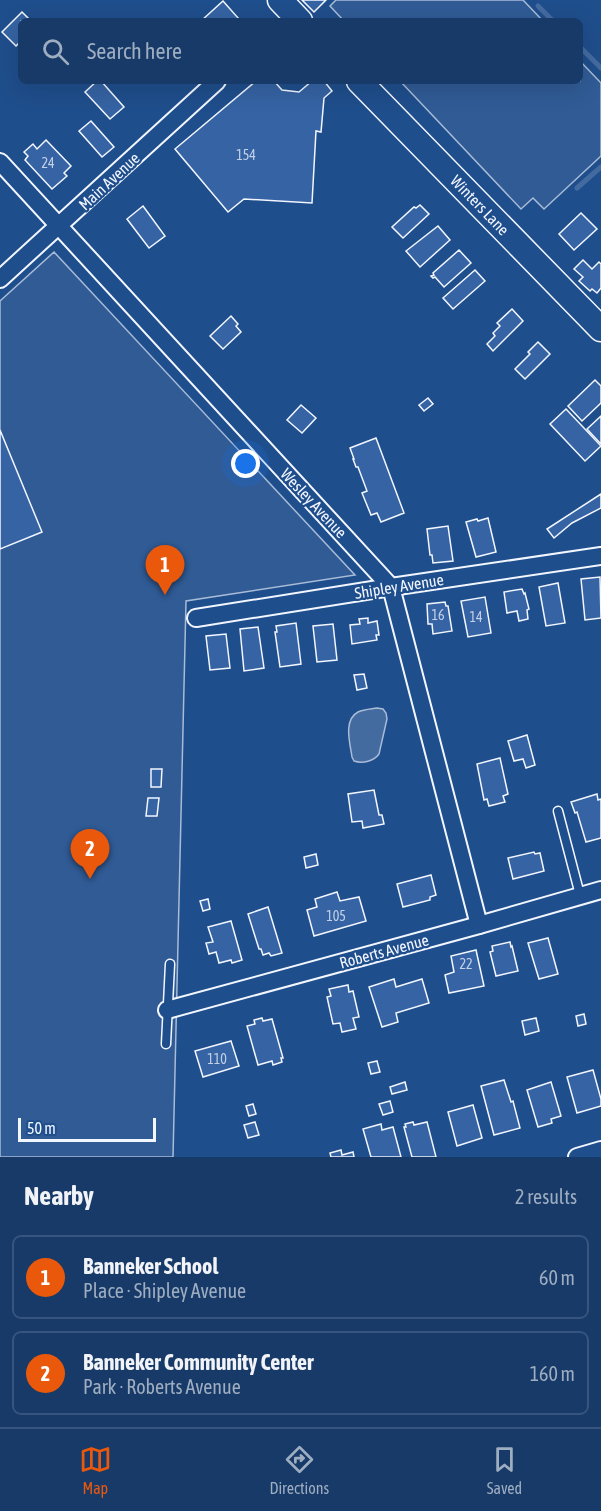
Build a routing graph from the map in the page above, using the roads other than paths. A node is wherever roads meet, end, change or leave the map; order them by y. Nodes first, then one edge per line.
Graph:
1 (214, 84) edge
2 (361, 84) edge
3 (0, 162) edge
4 (60, 226) junction
5 (0, 279) edge
6 (601, 329) edge
7 (601, 556) edge
8 (391, 587) junction
9 (196, 618) dead end
10 (558, 812) dead end
11 (601, 890) edge
12 (580, 896) junction
13 (479, 925) junction
14 (170, 964) dead end
15 (167, 1010) junction
16 (166, 1044) dead end
17 (601, 1150) edge
18 (577, 1157) edge

1 - 4 street, Main Avenue
2 - 6 street, Winters Lane
3 - 4 street, Wesley Avenue
4 - 5 street, Main Avenue
4 - 8 street, Wesley Avenue
7 - 8 street, Shipley Avenue
8 - 9 street, Shipley Avenue
8 - 13 street, Wesley Avenue
10 - 12 lane
11 - 12 street, Roberts Avenue
12 - 13 street, Roberts Avenue
13 - 15 street, Roberts Avenue
14 - 15 lane
15 - 16 lane
17 - 18 street

